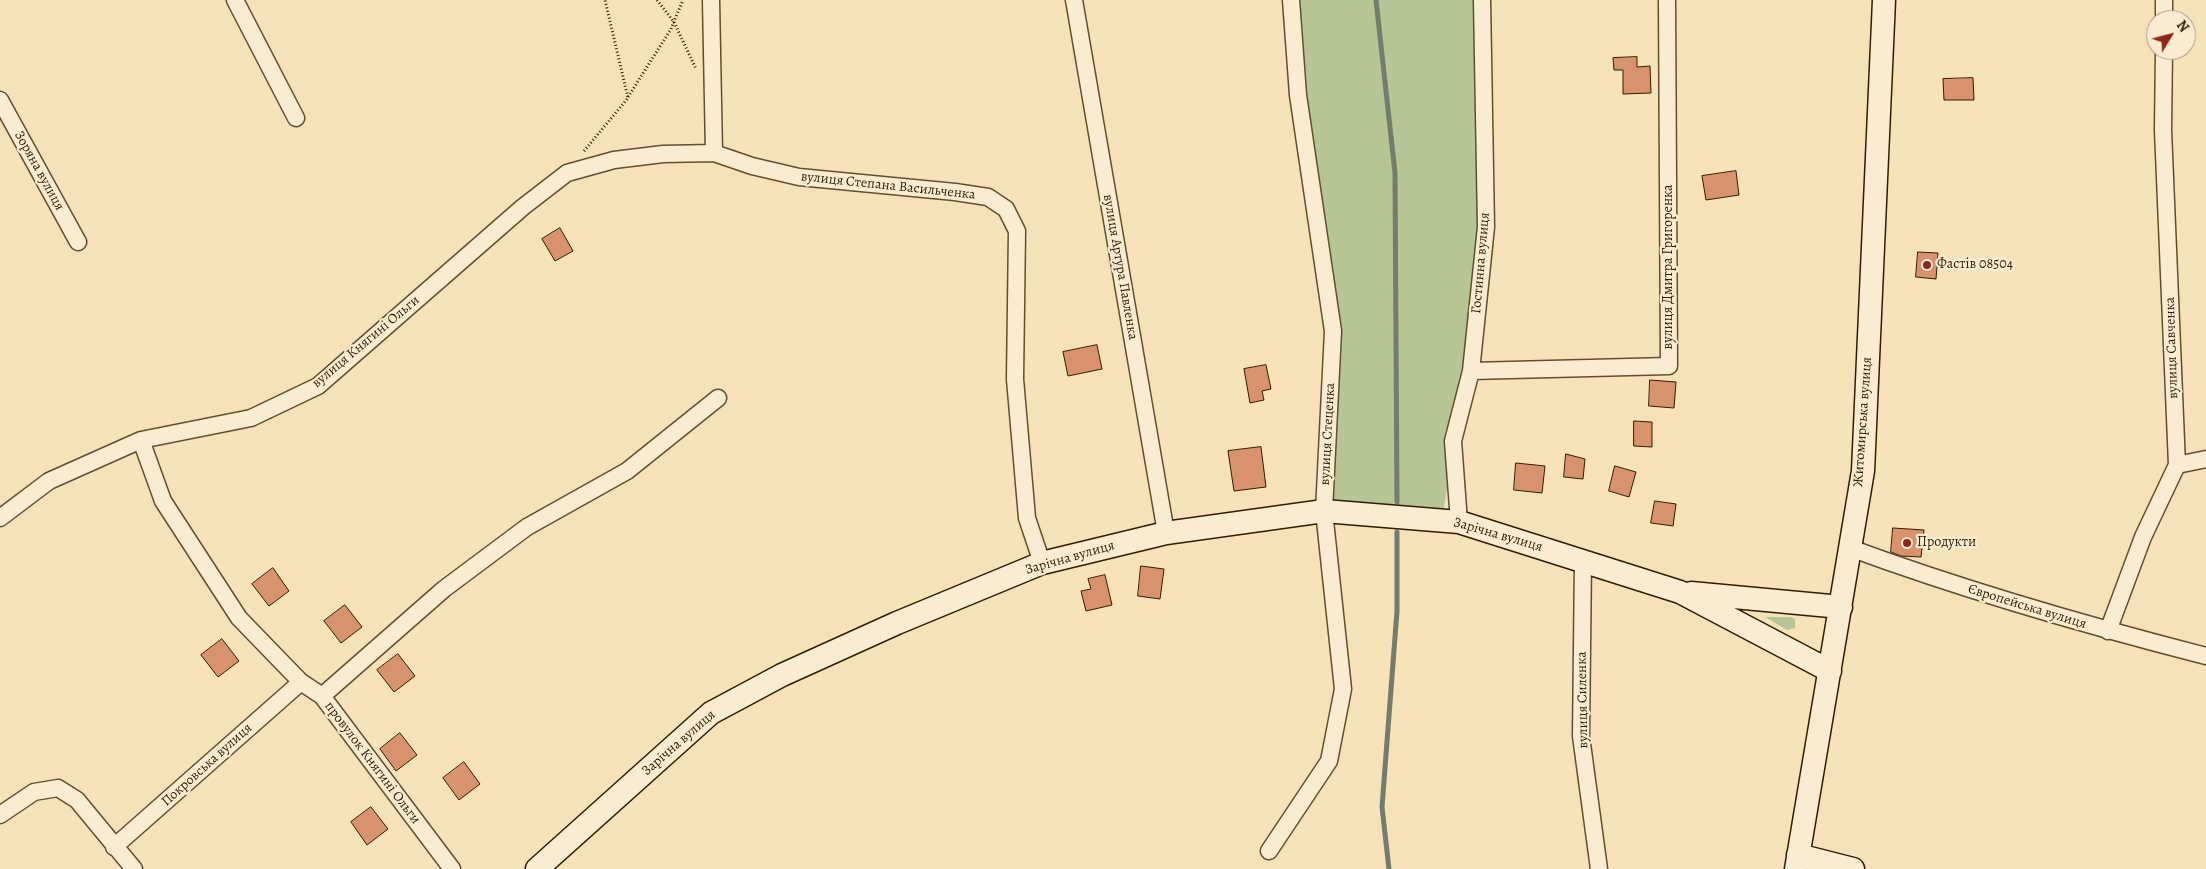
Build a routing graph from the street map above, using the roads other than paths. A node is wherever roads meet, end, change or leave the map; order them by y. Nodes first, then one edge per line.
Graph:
1 (235, 0) edge
2 (711, 0) edge
3 (1074, 0) edge
4 (1291, 0) edge
5 (1482, 0) edge
6 (1668, 0) edge
7 (1884, 0) edge
8 (2164, 60) edge
9 (0, 100) edge
10 (296, 118) dead end
11 (714, 153) junction
12 (78, 242) dead end
13 (1471, 371) junction
14 (718, 398) dead end
15 (141, 440) junction
16 (2206, 459) edge
17 (2177, 465) junction
18 (1324, 511) junction
19 (0, 518) edge
20 (1459, 522) junction
21 (1166, 533) junction
22 (1850, 548) junction
23 (1583, 560) junction
24 (1042, 563) junction
25 (1680, 592) junction
26 (1841, 607) junction
27 (2108, 631) junction
28 (2206, 656) edge
29 (1830, 671) junction
30 (301, 682) junction
31 (322, 696) junction
32 (0, 815) edge
33 (114, 847) junction
34 (1269, 851) dead end
35 (1797, 862) edge
36 (134, 869) edge
37 (452, 869) edge
38 (536, 869) edge
39 (1599, 869) edge
40 (1853, 869) edge

1 - 10 street
2 - 11 street
3 - 21 street, вулиця Артура Павленка
4 - 18 street, вулиця Стеценка
5 - 13 street, Гостинна вулиця
6 - 13 street, вулиця Дмитра Григоренка
7 - 22 street, Житомирська вулиця
8 - 17 street, вулиця Савченка
9 - 12 street, Зоряна вулиця
11 - 15 street, вулиця Княгині Ольги
11 - 24 street, вулиця Степана Васильченка
13 - 20 street, Гостинна вулиця
14 - 31 street
15 - 19 street, вулиця Княгині Ольги
15 - 30 street, провулок Княгині Ольги
16 - 17 street
17 - 27 street, вулиця Савченка
18 - 20 street, Зарічна вулиця
18 - 21 street, Зарічна вулиця
18 - 34 street, вулиця Стеценка
20 - 23 street, Зарічна вулиця
21 - 24 street, Зарічна вулиця
22 - 26 street, Житомирська вулиця
22 - 27 street, Європейська вулиця
23 - 25 street, Зарічна вулиця
23 - 39 street, вулиця Силенка
24 - 38 street, Зарічна вулиця
25 - 26 street, Зарічна вулиця
25 - 29 street, Зарічна вулиця
26 - 29 street, Житомирська вулиця
27 - 28 street, Європейська вулиця
29 - 35 street, Житомирська вулиця
30 - 31 street, провулок Княгині Ольги
30 - 33 street, Покровська вулиця
31 - 37 street, провулок Княгині Ольги
32 - 33 street
33 - 36 street
35 - 40 street

